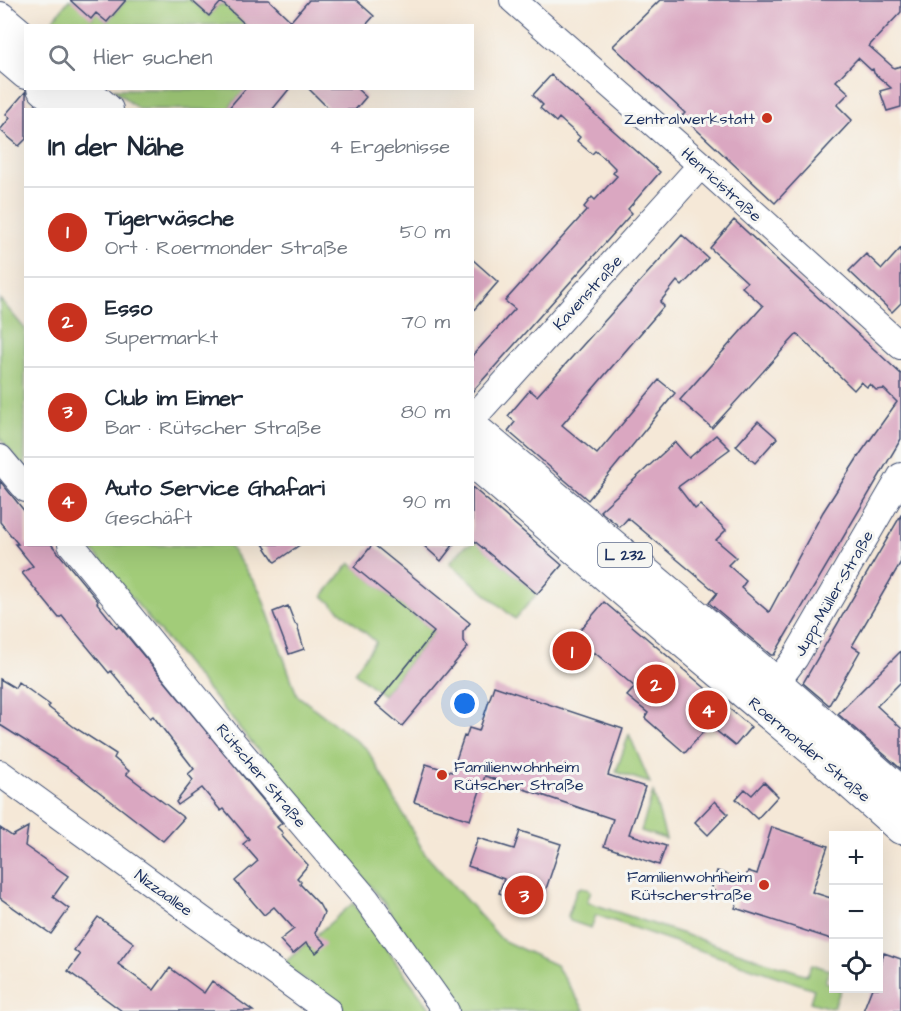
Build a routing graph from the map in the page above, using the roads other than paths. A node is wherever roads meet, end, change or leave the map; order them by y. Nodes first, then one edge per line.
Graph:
1 (513, 0) edge
2 (0, 18) edge
3 (24, 38) edge
4 (0, 51) edge
5 (24, 71) edge
6 (45, 90) edge
7 (84, 90) edge
8 (66, 108) edge
9 (105, 108) edge
10 (701, 165) junction
11 (901, 346) edge
12 (474, 417) edge
13 (474, 429) edge
14 (0, 458) edge
15 (474, 462) edge
16 (901, 476) edge
17 (24, 487) edge
18 (73, 546) edge
19 (768, 695) junction
20 (0, 773) edge
21 (901, 793) edge
22 (901, 828) edge
23 (328, 1011) edge
24 (446, 1011) edge

1 - 10 street, Henricistraße
2 - 3 main road
4 - 5 main road
6 - 8 main road
7 - 9 main road
10 - 11 street, Henricistraße
10 - 12 street, Kavenstraße
13 - 19 main road, Roermonder Straße / L 232
14 - 17 street
15 - 19 main road, Roermonder Straße / L 232
16 - 19 street, Jupp-Müller-Straße
18 - 24 street, Rütscher Straße
19 - 21 main road, Roermonder Straße / L 232
19 - 22 main road, Roermonder Straße / L 232
20 - 23 street, Nizzaallee

